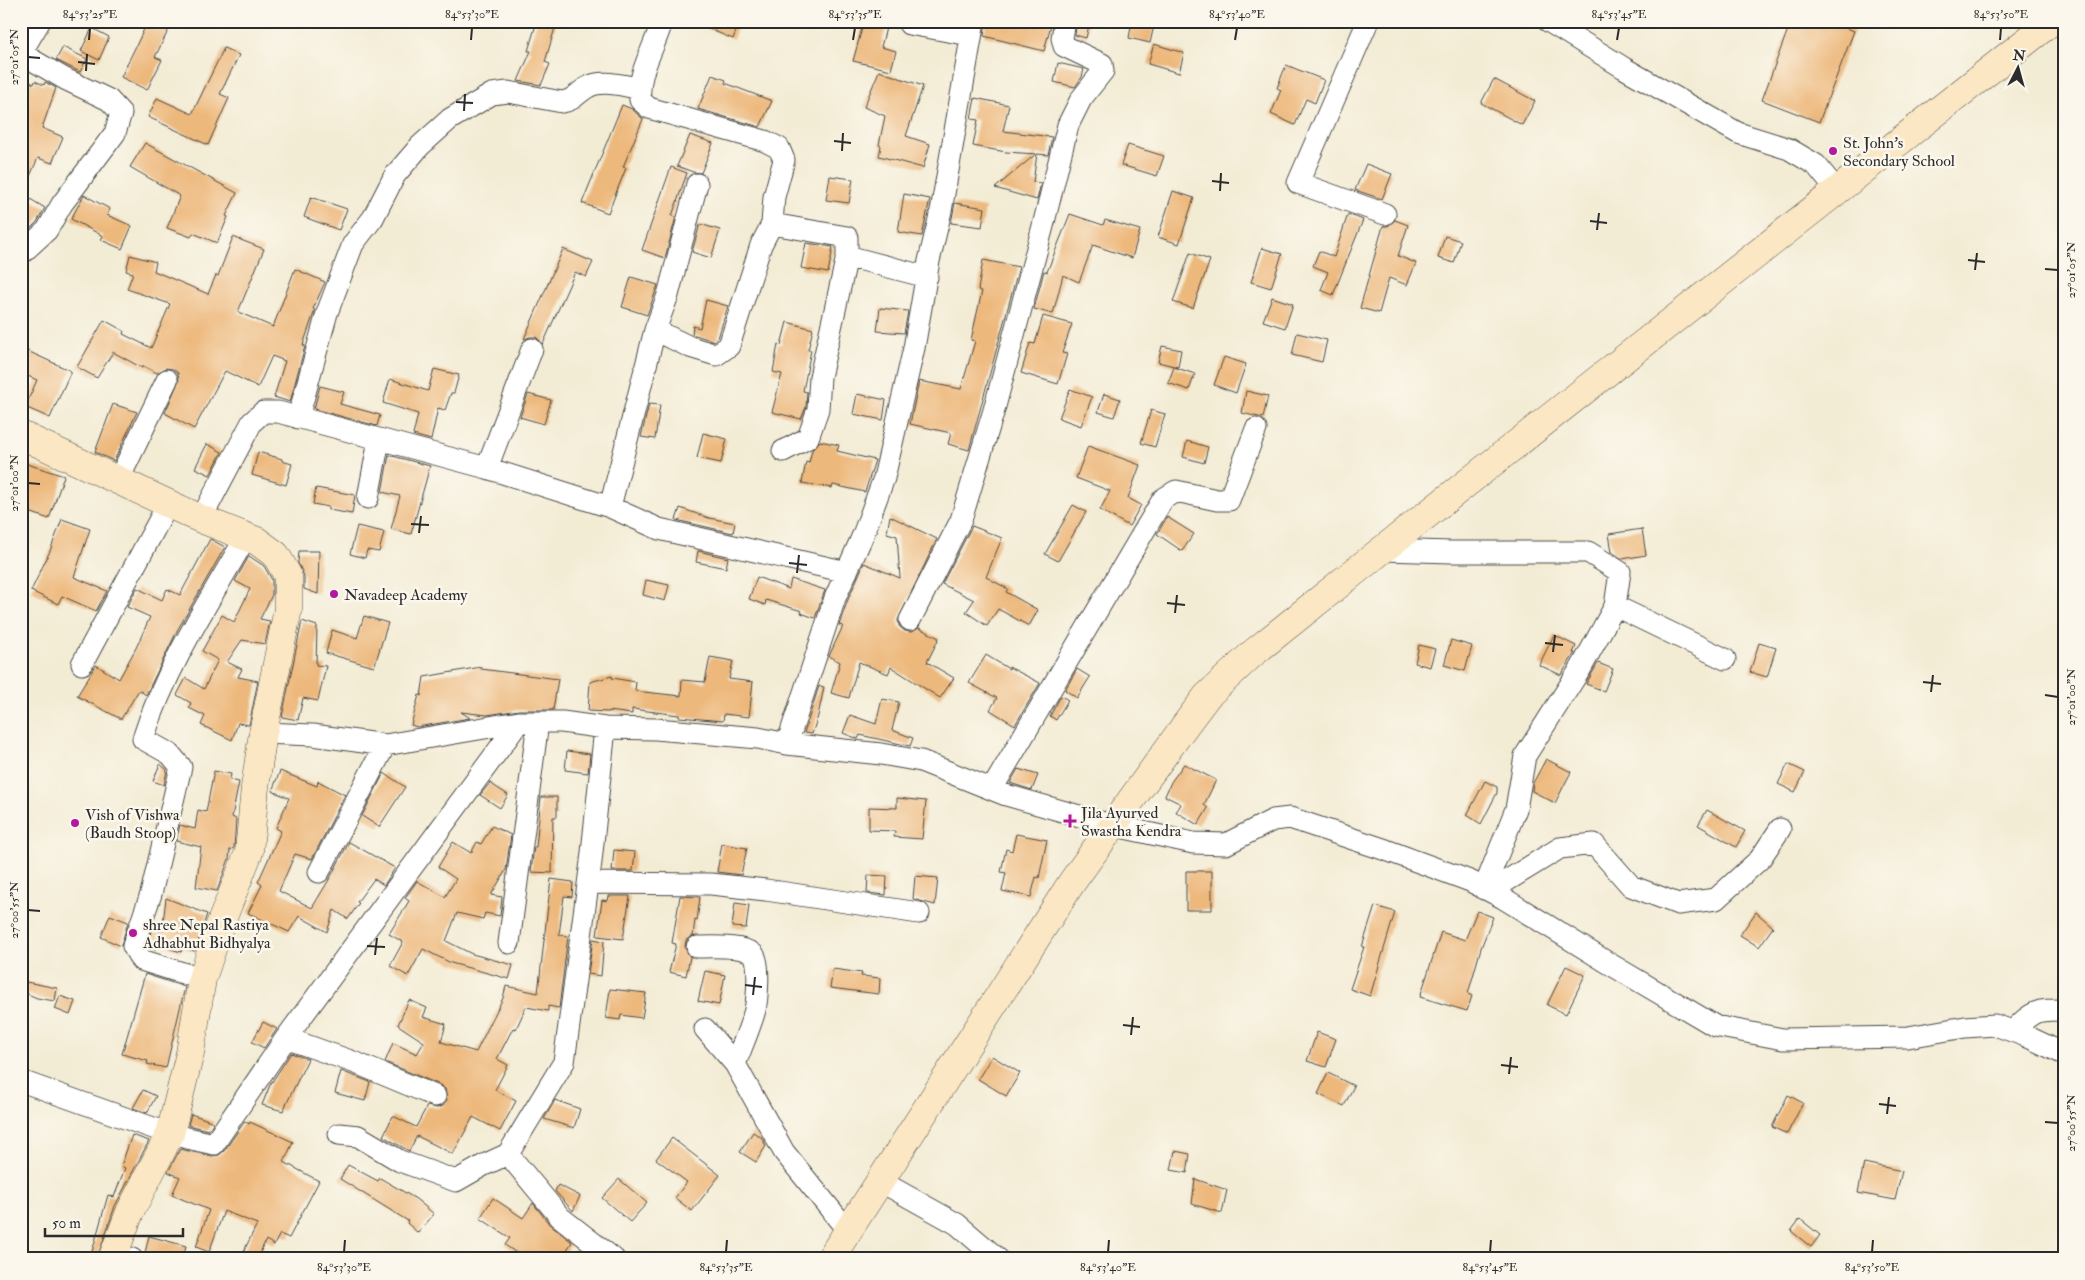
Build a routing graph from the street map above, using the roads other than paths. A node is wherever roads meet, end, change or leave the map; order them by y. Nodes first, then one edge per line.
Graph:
1 (40, 21) edge
2 (662, 21) edge
3 (1065, 21) edge
4 (1368, 21) edge
5 (1548, 21) edge
6 (2052, 21) edge
7 (909, 24) dead end
8 (972, 28) edge
9 (22, 53) edge
10 (638, 88) junction
11 (697, 184) dead end
12 (1838, 192) junction
13 (1385, 214) dead end
14 (772, 224) junction
15 (21, 254) edge
16 (847, 256) junction
17 (927, 277) junction
18 (654, 330) junction
19 (532, 349) dead end
20 (167, 380) dead end
21 (298, 418) junction
22 (1256, 428) dead end
23 (21, 435) edge
24 (379, 440) junction
25 (783, 451) dead end
26 (487, 468) junction
27 (118, 481) junction
28 (368, 498) dead end
29 (168, 504) junction
30 (610, 506) junction
31 (201, 519) junction
32 (246, 536) junction
33 (1383, 550) junction
34 (847, 572) junction
35 (1615, 606) junction
36 (910, 620) dead end
37 (1725, 659) dead end
38 (82, 664) dead end
39 (529, 722) junction
40 (605, 728) junction
41 (263, 733) junction
42 (787, 744) junction
43 (385, 745) junction
44 (992, 789) junction
45 (1111, 826) junction
46 (1780, 829) dead end
47 (319, 872) dead end
48 (589, 883) junction
49 (1487, 890) junction
50 (919, 912) dead end
51 (510, 943) dead end
52 (697, 947) dead end
53 (202, 979) junction
54 (2064, 1010) edge
55 (705, 1028) dead end
56 (2013, 1031) junction
57 (286, 1038) junction
58 (2064, 1054) edge
59 (735, 1064) junction
60 (21, 1081) edge
61 (435, 1096) dead end
62 (170, 1134) junction
63 (339, 1134) dead end
64 (508, 1154) junction
65 (880, 1181) junction
66 (848, 1231) junction
67 (120, 1257) edge
68 (614, 1259) edge
69 (830, 1259) edge
70 (998, 1259) edge

1 - 9 street
2 - 10 street
3 - 36 street
4 - 13 street
5 - 12 street
6 - 12 street
7 - 8 street
8 - 17 street
9 - 15 street
10 - 14 street
10 - 21 street
11 - 18 street
12 - 33 street
14 - 16 street
14 - 18 street
16 - 17 street
16 - 25 street
17 - 34 street
18 - 30 street
19 - 26 street
20 - 27 street
21 - 24 street
21 - 31 street
22 - 44 street
23 - 27 street
24 - 26 street
24 - 28 street
26 - 30 street
27 - 29 street
29 - 31 street
29 - 38 street
30 - 34 street
31 - 32 street
32 - 41 street
32 - 53 street
33 - 35 street
33 - 45 street
34 - 42 street
35 - 37 street
35 - 49 street
39 - 40 street
39 - 43 street
39 - 51 street
39 - 57 street
40 - 42 street
40 - 48 street
41 - 43 street
41 - 53 street
42 - 44 street
43 - 47 street
44 - 45 street
45 - 49 street
45 - 65 street
46 - 49 street
48 - 50 street
48 - 64 street
49 - 56 street
52 - 59 street
53 - 62 street
54 - 56 street
55 - 59 street
56 - 58 street
57 - 61 street
57 - 62 street
59 - 66 street
60 - 62 street
62 - 67 street
63 - 64 street
64 - 68 street
65 - 66 street
65 - 70 street
66 - 69 street

